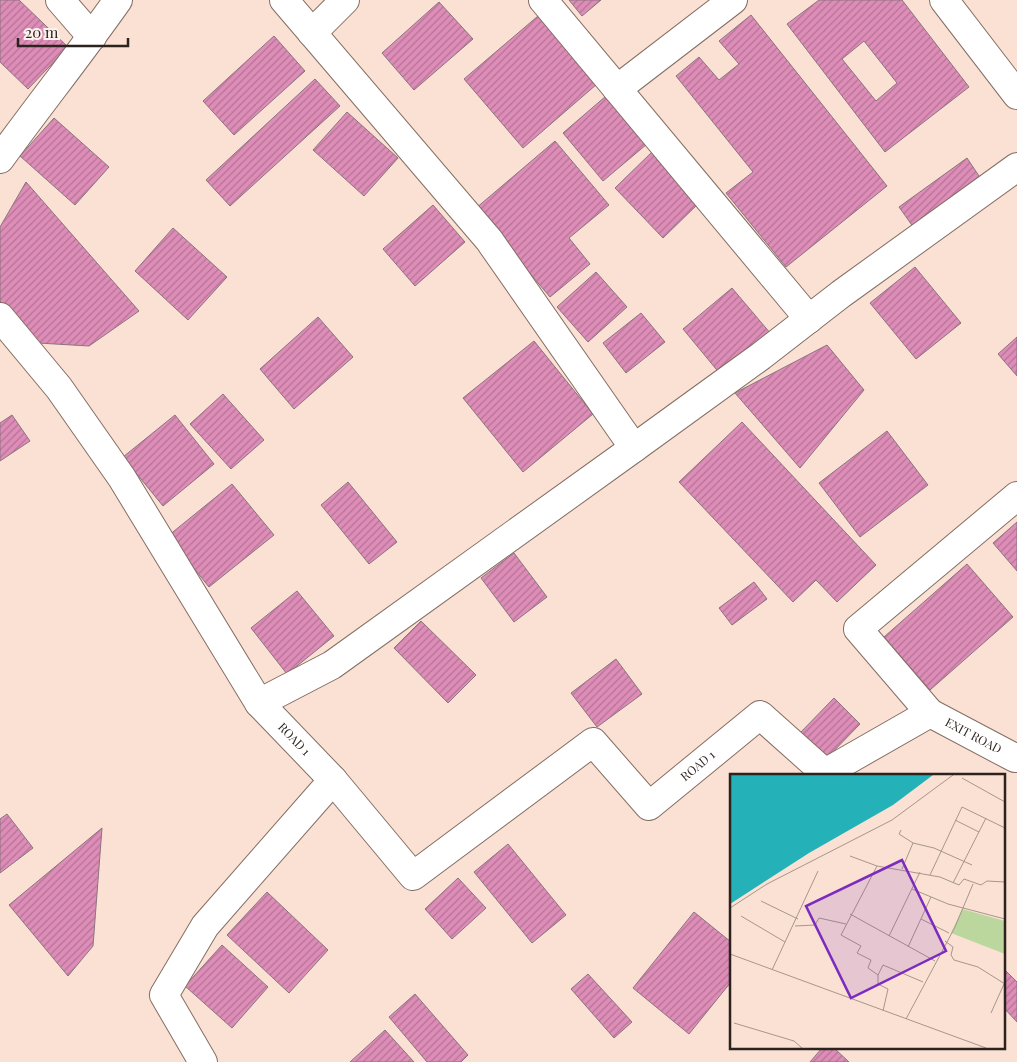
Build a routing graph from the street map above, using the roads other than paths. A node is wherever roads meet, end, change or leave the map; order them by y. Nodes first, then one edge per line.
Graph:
1 (60, 0) edge
2 (118, 0) edge
3 (284, 0) edge
4 (345, 0) edge
5 (543, 0) edge
6 (733, 0) edge
7 (944, 0) edge
8 (312, 33) junction
9 (92, 36) junction
10 (617, 88) junction
11 (1017, 95) edge
12 (0, 159) edge
13 (1017, 167) edge
14 (0, 317) edge
15 (809, 319) junction
16 (634, 448) junction
17 (1017, 496) edge
18 (260, 703) junction
19 (930, 713) junction
20 (1017, 757) edge
21 (333, 780) junction
22 (203, 1062) edge

1 - 9 street
2 - 9 street
3 - 8 street
4 - 8 street
5 - 10 street
6 - 10 street
7 - 11 street
8 - 16 street
9 - 12 street
10 - 15 street
13 - 15 street
14 - 18 street, ROAD 1
15 - 16 street
16 - 18 street
17 - 19 street
18 - 21 street, ROAD 1
19 - 20 street, EXIT ROAD
19 - 21 street, ROAD 1
21 - 22 street

